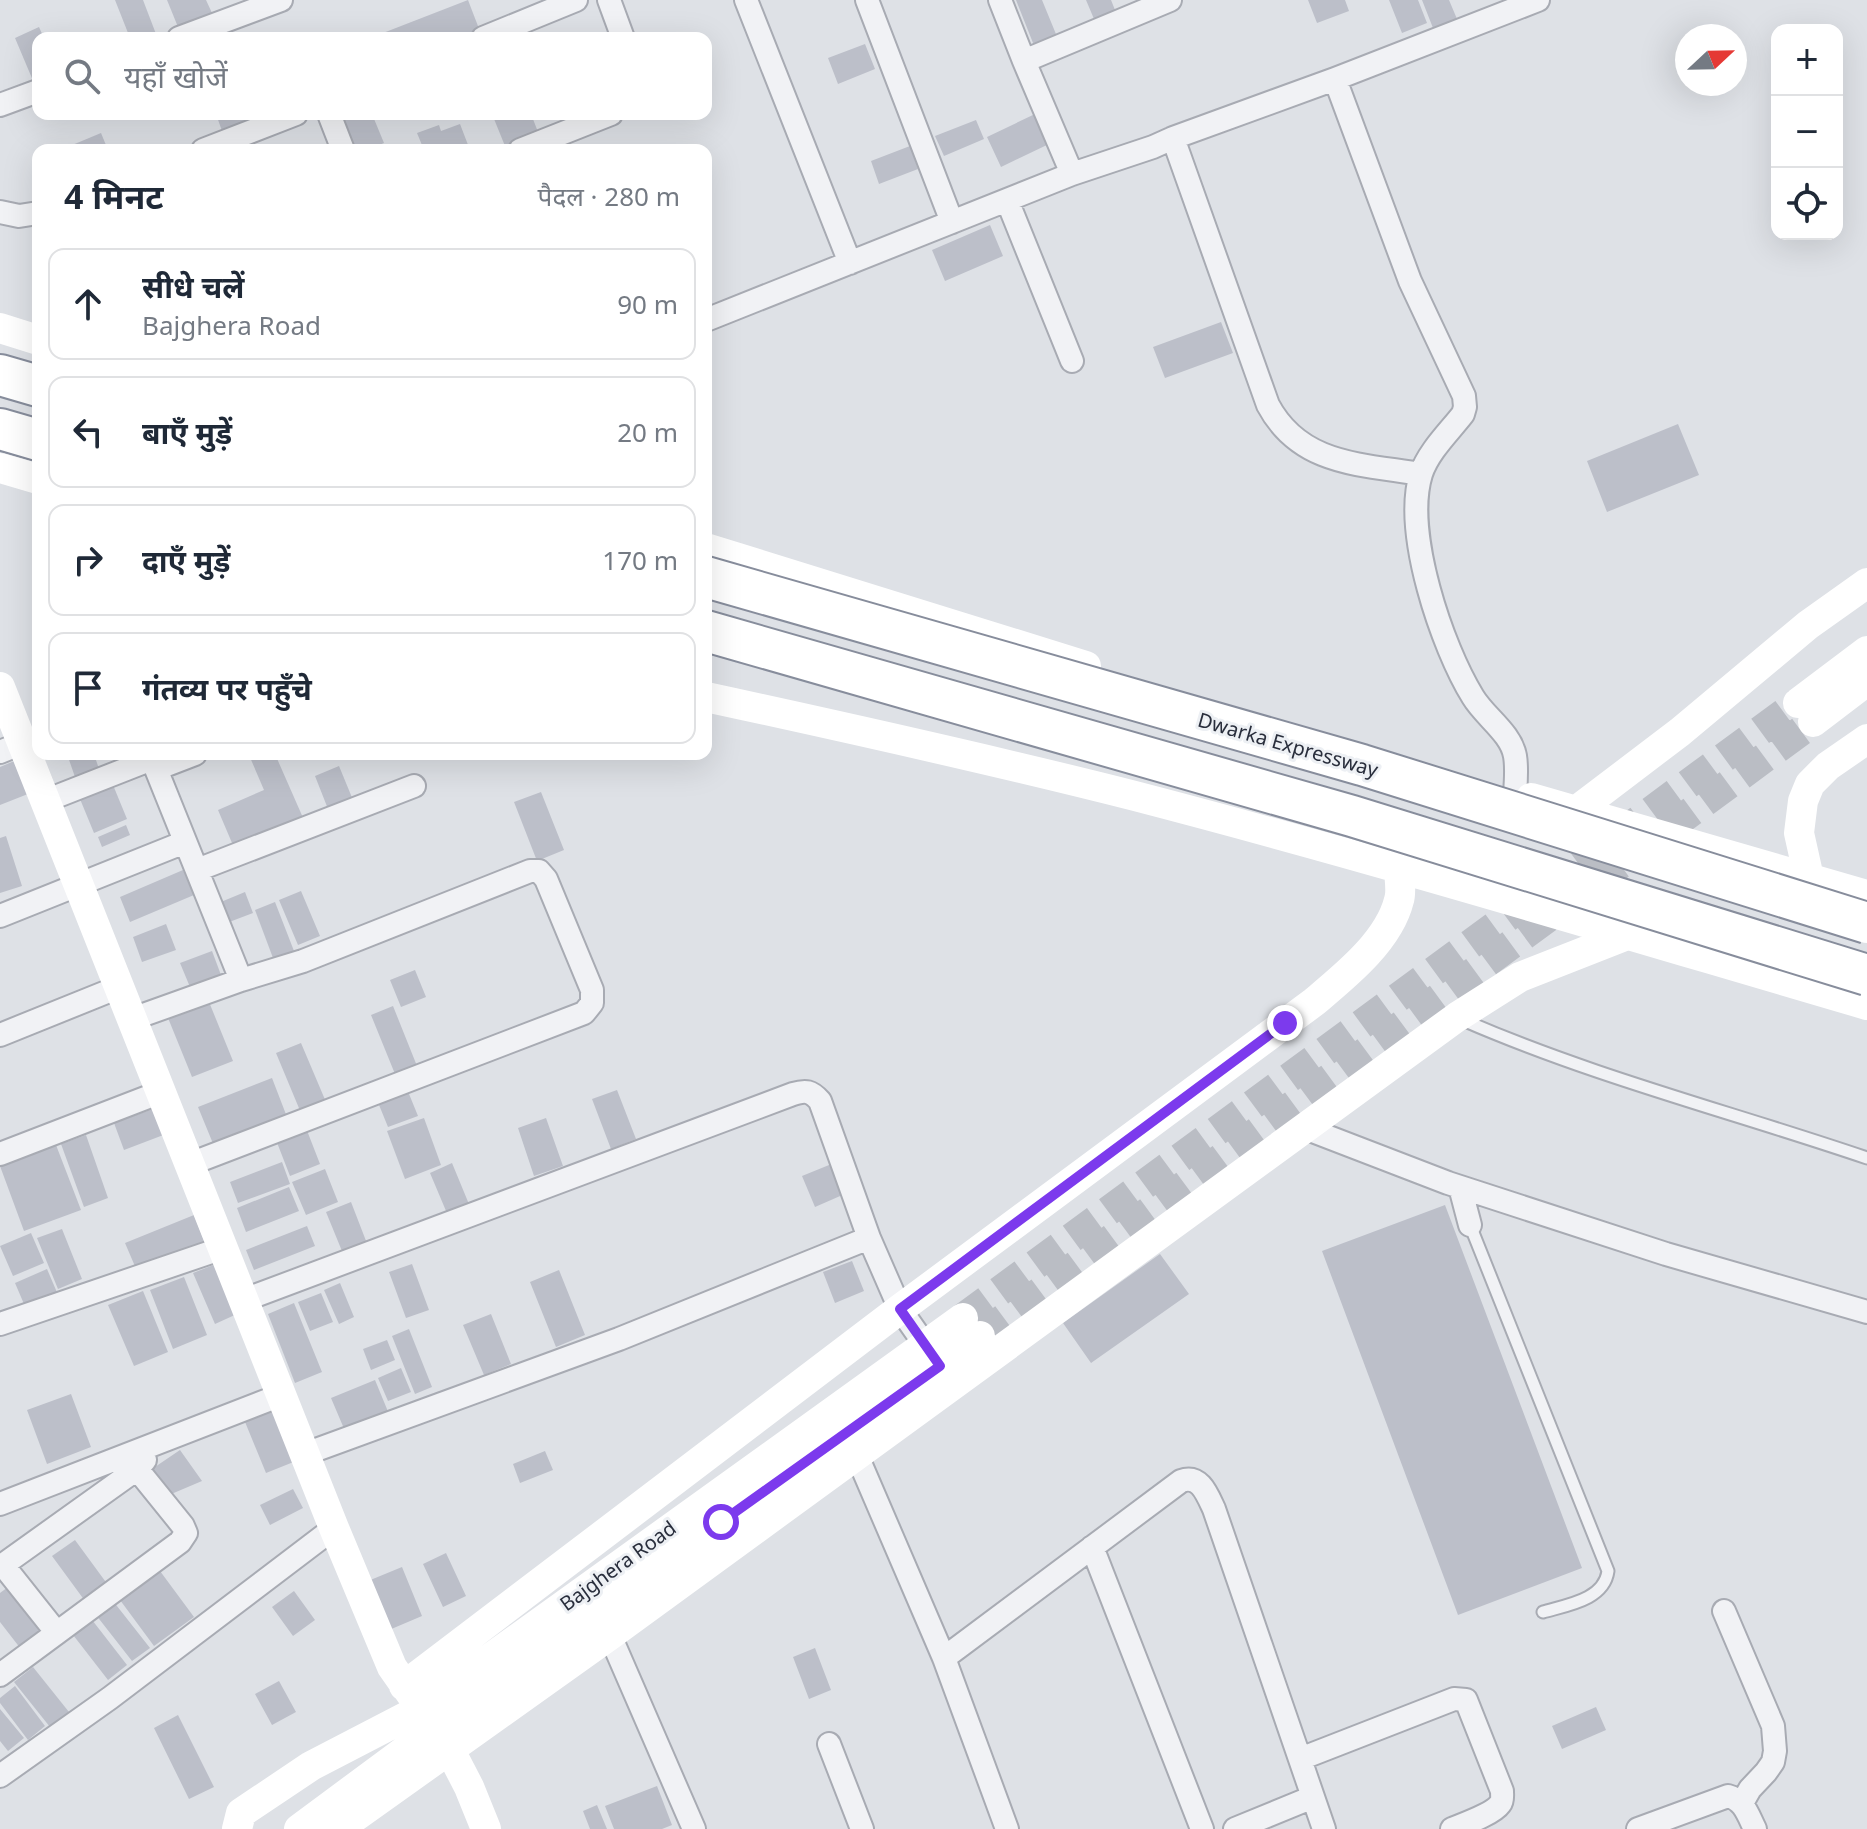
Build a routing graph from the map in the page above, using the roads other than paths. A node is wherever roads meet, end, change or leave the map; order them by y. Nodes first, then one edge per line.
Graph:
1 (281, 0) edge
2 (576, 0) edge
3 (609, 0) edge
4 (746, 0) edge
5 (867, 0) edge
6 (1000, 0) edge
7 (1170, 0) edge
8 (1538, 0) edge
9 (195, 32) edge
10 (498, 32) edge
11 (621, 32) edge
12 (1024, 61) junction
13 (1335, 79) junction
14 (32, 93) edge
15 (0, 105) edge
16 (280, 120) edge
17 (331, 120) edge
18 (596, 120) edge
19 (1173, 138) junction
20 (218, 144) edge
21 (341, 144) edge
22 (535, 144) edge
23 (1072, 174) junction
24 (1007, 200) junction
25 (0, 212) edge
26 (32, 214) edge
27 (952, 222) junction
28 (850, 263) junction
29 (712, 318) edge
30 (0, 328) edge
31 (32, 338) edge
32 (1072, 361) dead end
33 (0, 375) edge
34 (32, 384) edge
35 (0, 429) edge
36 (32, 438) edge
37 (0, 468) edge
38 (1421, 474) junction
39 (32, 477) edge
40 (712, 550) edge
41 (712, 579) edge
42 (1867, 583) edge
43 (712, 633) edge
44 (1867, 651) edge
45 (1867, 681) edge
46 (0, 687) edge
47 (712, 698) edge
48 (1867, 739) edge
49 (11, 748) edge
50 (153, 761) edge
51 (414, 786) dead end
52 (1515, 793) junction
53 (45, 801) junction
54 (1576, 811) junction
55 (185, 842) junction
56 (1399, 868) junction
57 (197, 870) junction
58 (1809, 878) junction
59 (78, 884) junction
60 (1867, 895) edge
61 (0, 916) edge
62 (1867, 923) edge
63 (1627, 935) junction
64 (1867, 975) edge
65 (241, 980) junction
66 (119, 987) junction
67 (1867, 1005) edge
68 (1457, 1017) junction
69 (132, 1019) junction
70 (0, 1035) edge
71 (161, 1092) junction
72 (1305, 1128) junction
73 (0, 1154) edge
74 (1867, 1158) edge
75 (190, 1164) junction
76 (1460, 1187) junction
77 (1470, 1225) joint
78 (869, 1238) junction
79 (223, 1248) junction
80 (244, 1300) junction
81 (900, 1309) junction
82 (1867, 1312) edge
83 (0, 1324) edge
84 (972, 1327) tunnel mouth
85 (933, 1356) junction
86 (281, 1395) junction
87 (157, 1443) junction
88 (852, 1444) junction
89 (305, 1454) junction
90 (137, 1469) junction
91 (0, 1504) edge
92 (334, 1528) junction
93 (1092, 1547) junction
94 (1, 1566) edge
95 (1724, 1611) dead end
96 (1543, 1612) dead end
97 (604, 1622) junction
98 (57, 1633) junction
99 (944, 1658) junction
100 (0, 1675) edge
101 (429, 1717) junction
102 (829, 1744) dead end
103 (1300, 1759) junction
104 (0, 1776) edge
105 (1313, 1797) junction
106 (1742, 1803) junction
107 (233, 1824) edge
108 (1456, 1828) edge
109 (299, 1829) edge
110 (338, 1829) edge
111 (486, 1829) edge
112 (694, 1829) edge
113 (862, 1829) edge
114 (1007, 1829) edge
115 (1202, 1829) edge
116 (1235, 1829) edge
117 (1324, 1829) edge
118 (1638, 1829) edge
119 (1755, 1829) edge

1 - 9 street
2 - 10 street
3 - 11 street
4 - 28 street
5 - 27 street
6 - 12 street
7 - 12 street
8 - 13 street
12 - 23 street
13 - 19 street
13 - 38 street
14 - 15 street
16 - 20 street
17 - 21 street
18 - 22 street
19 - 23 street
19 - 38 street
23 - 24 street
24 - 27 street
24 - 32 street
25 - 26 street
27 - 28 street
28 - 29 street
30 - 31 street
33 - 34 highway
35 - 36 highway
37 - 39 street
38 - 52 street
40 - 52 street
41 - 62 highway, Dwarka Expressway, bridge
42 - 54 street
43 - 64 highway, bridge
44 - 45 street
46 - 49 street
47 - 56 street
48 - 58 street
49 - 53 street
50 - 53 street
50 - 55 street
51 - 57 street
52 - 54 street
53 - 59 street
54 - 58 street
55 - 57 street
55 - 59 street
56 - 63 street
56 - 81 street
57 - 65 street
58 - 60 street
59 - 61 street
59 - 66 street
63 - 67 street
63 - 68 street
65 - 69 street
65 - 75 street
66 - 69 street
66 - 70 street
68 - 72 street
68 - 74 lane
69 - 71 street
71 - 73 street
71 - 75 street
72 - 76 street
72 - 88 street
75 - 79 street
76 - 77 street
76 - 82 street
77 - 96 lane
78 - 80 street
78 - 81 street
78 - 89 street
79 - 80 street
79 - 83 street
80 - 86 street
81 - 85 street
81 - 101 street
84 - 85 street
85 - 88 street, Bajghera Road
85 - 101 street, Bajghera Road
86 - 87 street
86 - 89 street
87 - 90 street
87 - 91 street
88 - 97 street, Bajghera Road
88 - 99 street
89 - 92 street
90 - 94 street
90 - 98 street
92 - 101 street
92 - 104 street
93 - 99 street
93 - 103 street
93 - 115 street
94 - 98 street
95 - 106 street
97 - 101 street, Bajghera Road
97 - 112 street
98 - 100 street
99 - 114 street
101 - 107 street, Bajghera Road
101 - 109 street, Bajghera Road
101 - 110 street
101 - 111 street
102 - 113 street
103 - 105 street
103 - 108 street
105 - 116 street
105 - 117 street
106 - 118 street
106 - 119 street

